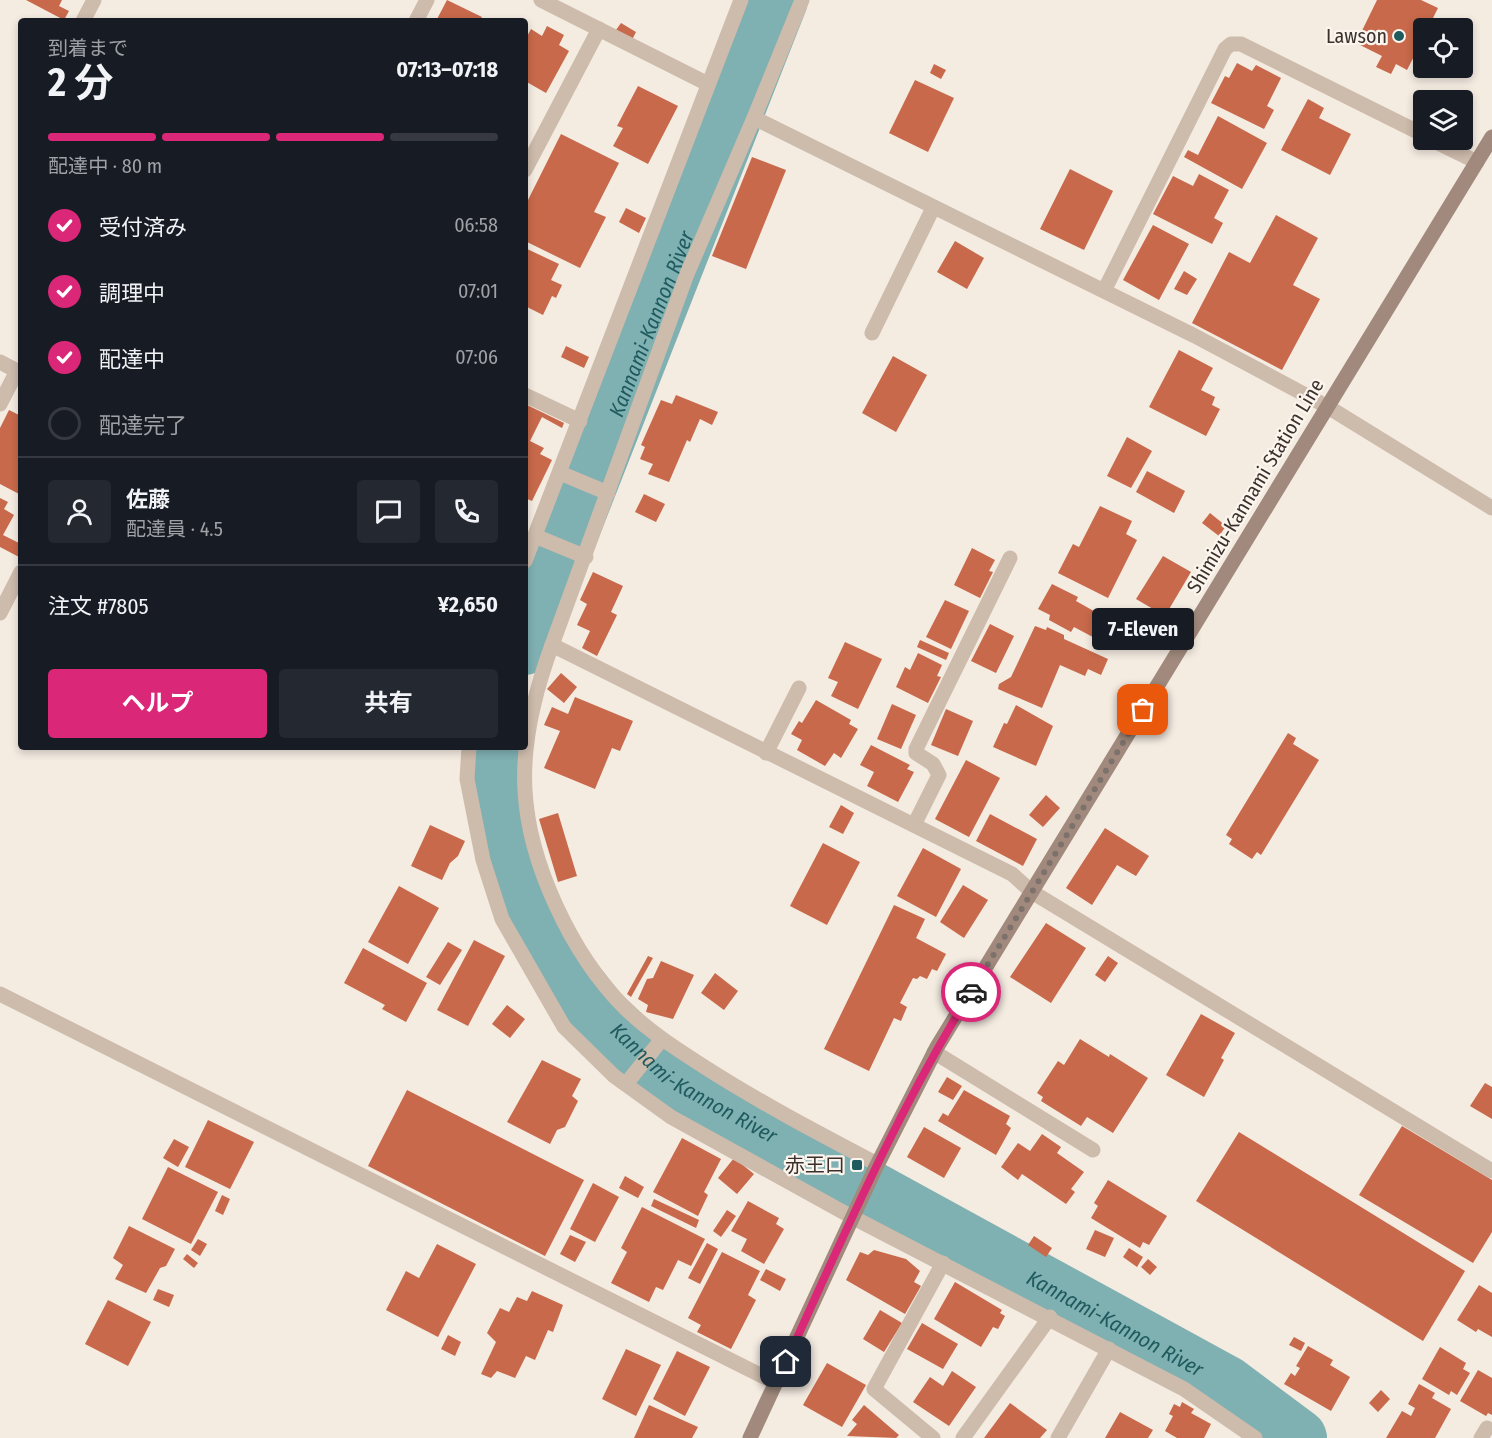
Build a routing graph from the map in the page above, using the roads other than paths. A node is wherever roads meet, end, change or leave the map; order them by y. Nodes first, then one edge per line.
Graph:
1 (94, 0) edge
2 (427, 0) edge
3 (541, 0) edge
4 (741, 0) edge
5 (802, 0) edge
6 (85, 18) edge
7 (418, 18) edge
8 (599, 29) junction
9 (708, 84) junction
10 (754, 118) junction
11 (1413, 130) edge
12 (1492, 137) edge
13 (1452, 150) edge
14 (1477, 162) junction
15 (528, 164) edge
16 (933, 208) junction
17 (1105, 289) junction
18 (872, 333) dead end
19 (0, 362) edge
20 (18, 371) edge
21 (18, 374) edge
22 (528, 396) edge
23 (0, 404) edge
24 (1328, 407) junction
25 (580, 421) junction
26 (565, 475) junction
27 (605, 491) junction
28 (1492, 508) edge
29 (539, 537) junction
30 (581, 555) junction
31 (528, 556) edge
32 (1010, 558) dead end
33 (18, 578) edge
34 (0, 613) edge
35 (552, 645) junction
36 (799, 688) dead end
37 (528, 735) edge
38 (469, 750) edge
39 (527, 750) edge
40 (766, 753) junction
41 (914, 825) junction
42 (1032, 892) junction
43 (0, 994) edge
44 (658, 1044) junction
45 (934, 1052) junction
46 (630, 1078) junction
47 (1093, 1150) dead end
48 (876, 1166) junction
49 (1492, 1172) edge
50 (855, 1211) junction
51 (943, 1263) junction
52 (1050, 1317) junction
53 (1109, 1349) junction
54 (776, 1383) junction
55 (750, 1438) edge
56 (933, 1438) edge
57 (963, 1438) edge
58 (1058, 1438) edge
59 (1255, 1438) edge

1 - 6 street
2 - 7 street
3 - 8 street
4 - 9 street
5 - 10 street
8 - 9 street
8 - 15 street
9 - 25 street
10 - 16 street
10 - 27 street
11 - 17 street
12 - 14 main road, Shimizu-Kannami Station Line
13 - 14 street
14 - 24 main road, Shimizu-Kannami Station Line
16 - 17 street
16 - 18 street
17 - 24 street
19 - 20 street
21 - 23 street
22 - 25 street
24 - 28 street
24 - 42 main road, Shimizu-Kannami Station Line
25 - 26 street
26 - 27 street
26 - 29 street
27 - 30 street
29 - 30 street
29 - 31 street
30 - 35 street
32 - 41 street
33 - 34 street
35 - 37 street
35 - 40 street
36 - 40 street
38 - 46 street
39 - 44 street
40 - 41 street
41 - 42 street
42 - 45 main road, Shimizu-Kannami Station Line
42 - 49 street
43 - 54 street
44 - 46 street
44 - 48 street
45 - 47 street
45 - 48 main road, Shimizu-Kannami Station Line
46 - 50 street
48 - 50 main road, Shimizu-Kannami Station Line
50 - 51 street
50 - 54 main road, Shimizu-Kannami Station Line
51 - 52 street
51 - 56 street
52 - 53 street
52 - 57 street
53 - 58 street
53 - 59 street
54 - 55 main road, Shimizu-Kannami Station Line

